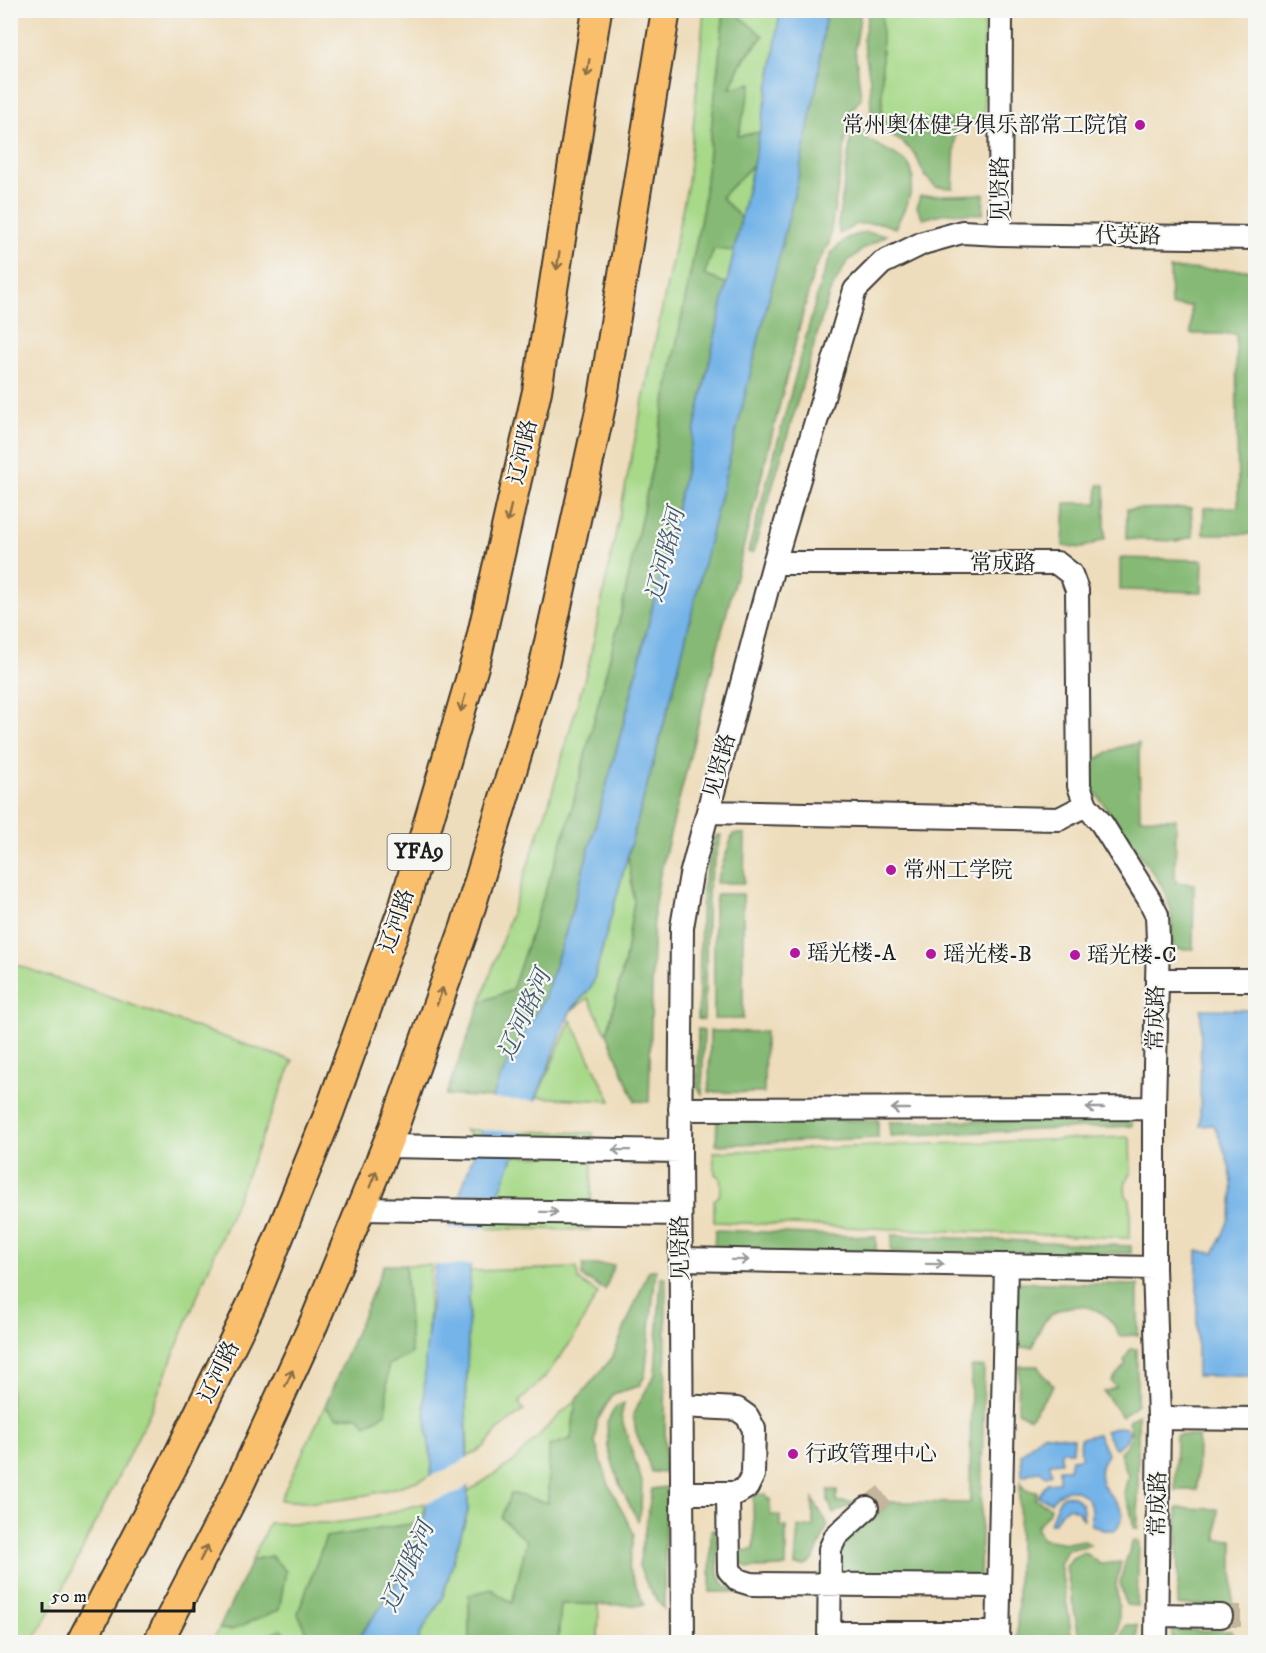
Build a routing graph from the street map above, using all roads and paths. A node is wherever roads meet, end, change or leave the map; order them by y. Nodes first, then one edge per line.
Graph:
1 (597, 10) edge
2 (666, 10) edge
3 (1001, 10) edge
4 (1000, 234) junction
5 (1256, 238) edge
6 (774, 563) junction
7 (1086, 806) junction
8 (708, 812) junction
9 (1157, 980) junction
10 (1256, 980) edge
11 (1154, 1108) junction
12 (680, 1110) junction
13 (386, 1146) junction
14 (680, 1151) junction
15 (361, 1209) junction
16 (680, 1214) junction
17 (681, 1259) junction
18 (1006, 1265) junction
19 (1154, 1268) junction
20 (682, 1406) junction
21 (1159, 1418) junction
22 (1256, 1419) edge
23 (682, 1493) junction
24 (728, 1494) junction
25 (867, 1508) tunnel mouth
26 (829, 1584) junction
27 (999, 1586) junction
28 (1156, 1615) junction
29 (1221, 1616) tunnel mouth
30 (829, 1638) edge
31 (998, 1638) edge
32 (81, 1642) edge
33 (158, 1642) edge
34 (683, 1642) edge
35 (1156, 1642) edge

1 -> 32 main road, 辽河路 / YFA9
13 -> 2 main road, YFA9
3 - 4 lane, 见贤路
4 - 5 lane, 代英路
4 - 6 lane, 见贤路
6 - 7 lane, 常成路
6 - 8 lane, 见贤路
7 - 8 lane
7 - 9 lane, 常成路
8 - 12 lane, 见贤路
9 - 10 lane
9 - 11 lane, 常成路
11 -> 12 lane
11 - 19 lane, 常成路
12 - 14 lane, 见贤路
14 -> 13 lane
15 -> 13 main road, YFA9
14 - 16 lane, 见贤路
15 -> 16 lane
33 -> 15 main road, YFA9
16 - 17 lane, 见贤路
17 -> 18 lane
17 - 20 lane, 见贤路
18 - 19 lane
18 - 27 lane
19 - 21 lane, 常成路
20 - 23 lane, 见贤路
20 - 24 lane
21 - 22 lane
21 - 28 lane, 常成路
23 - 24 lane
23 - 34 lane, 见贤路
24 - 26 lane
25 - 26 lane
26 - 27 lane
26 - 30 lane
27 - 31 lane
28 - 29 lane
28 - 35 lane, 常成路
30 - 31 lane

